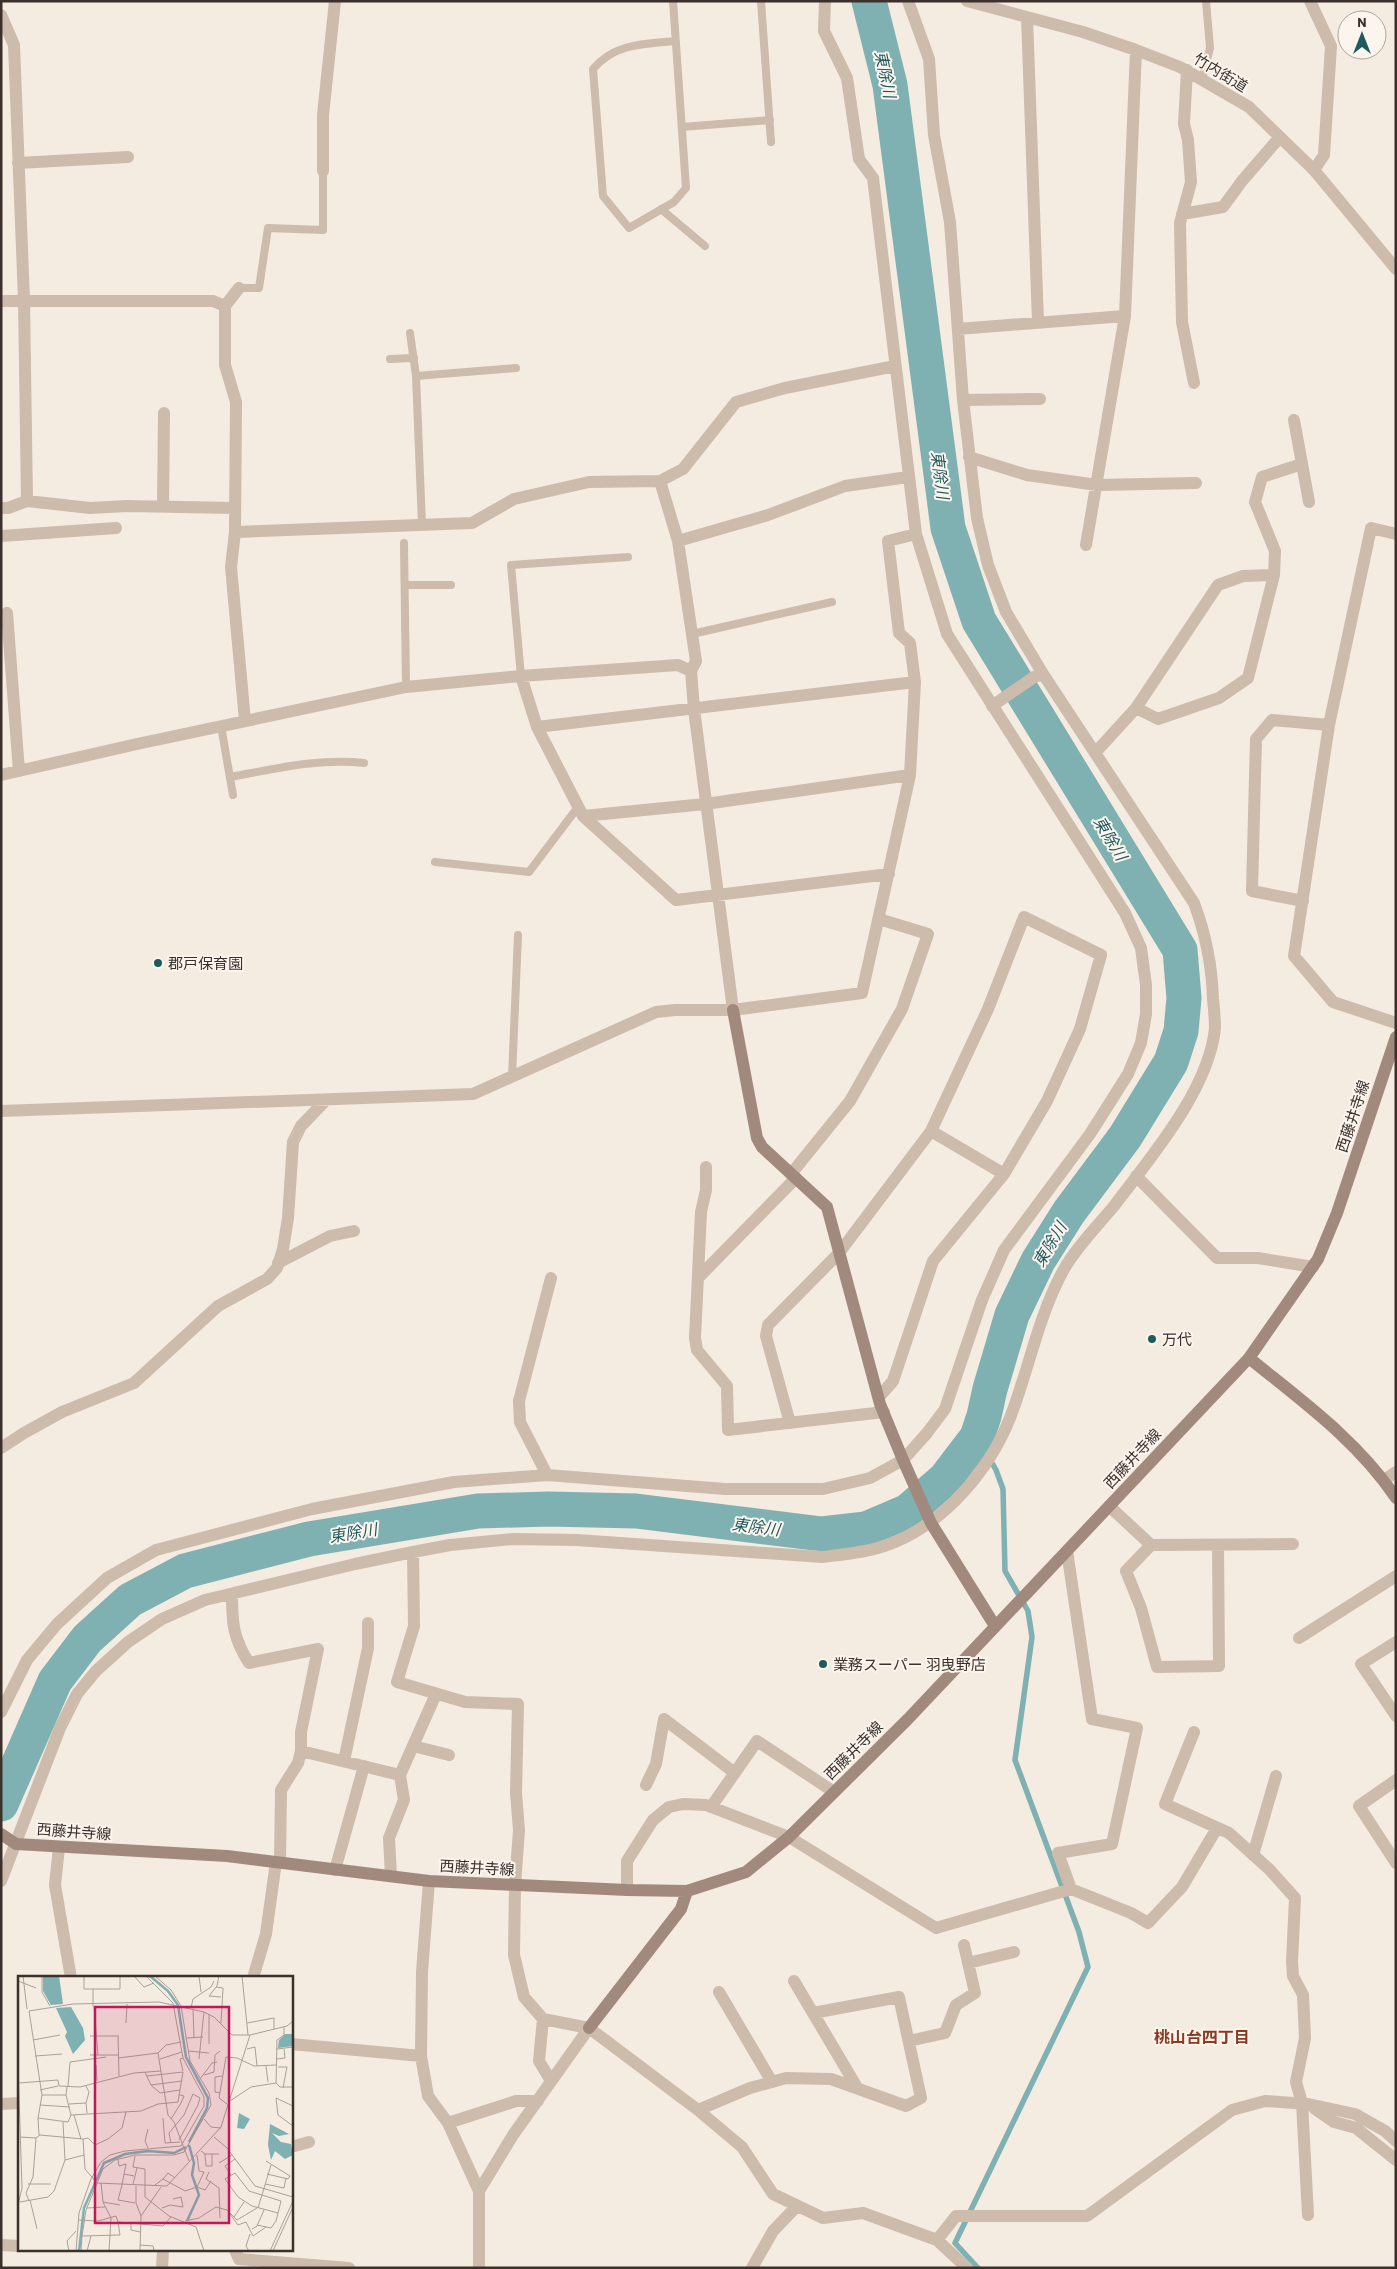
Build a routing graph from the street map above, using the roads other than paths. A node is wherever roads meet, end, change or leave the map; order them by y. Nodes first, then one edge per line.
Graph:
1 (335, 1) edge
2 (673, 1) edge
3 (761, 1) edge
4 (824, 1) edge
5 (908, 1) edge
6 (966, 1) edge
7 (1206, 1) edge
8 (1310, 1) edge
9 (1001, 6) edge
10 (1, 15) edge
11 (1026, 17) junction
12 (676, 41) junction
13 (1136, 50) junction
14 (1187, 70) junction
15 (1202, 79) junction
16 (770, 120) junction
17 (682, 127) junction
18 (1280, 137) junction
19 (771, 142) dead end
20 (128, 157) dead end
21 (18, 163) junction
22 (1314, 170) junction
23 (322, 171) joint
24 (661, 209) junction
25 (1182, 214) junction
26 (705, 246) dead end
27 (1396, 269) edge
28 (239, 288) joint
29 (24, 300) junction
30 (1, 301) edge
31 (225, 306) junction
32 (1125, 316) junction
33 (1038, 322) junction
34 (958, 329) junction
35 (410, 333) dead end
36 (414, 358) junction
37 (390, 359) dead end
38 (895, 366) junction
39 (516, 368) dead end
40 (416, 376) junction
41 (1194, 383) dead end
42 (1040, 399) dead end
43 (963, 400) junction
44 (164, 412) dead end
45 (1294, 420) dead end
46 (969, 457) junction
47 (1302, 464) junction
48 (908, 476) junction
49 (660, 481) junction
50 (1196, 483) dead end
51 (1097, 486) junction
52 (27, 502) junction
53 (1309, 502) dead end
54 (163, 506) junction
55 (1, 508) edge
56 (235, 508) junction
57 (422, 525) junction
58 (116, 528) dead end
59 (235, 532) junction
60 (916, 534) junction
61 (1396, 534) edge
62 (1, 536) edge
63 (678, 540) junction
64 (404, 543) dead end
65 (1086, 545) dead end
66 (628, 557) dead end
67 (1274, 575) junction
68 (405, 585) junction
69 (451, 585) dead end
70 (832, 602) dead end
71 (7, 613) dead end
72 (692, 634) junction
73 (690, 671) junction
74 (520, 676) junction
75 (1038, 676) junction
76 (914, 682) junction
77 (406, 687) junction
78 (996, 703) junction
79 (1136, 708) junction
80 (694, 709) junction
81 (245, 721) junction
82 (1329, 724) junction
83 (221, 726) junction
84 (537, 727) junction
85 (1095, 753) junction
86 (364, 763) dead end
87 (19, 771) junction
88 (1, 775) edge
89 (910, 775) junction
90 (230, 777) junction
91 (233, 795) dead end
92 (705, 804) junction
93 (580, 812) junction
94 (435, 862) dead end
95 (889, 874) junction
96 (716, 894) junction
97 (1303, 901) junction
98 (879, 919) junction
99 (518, 935) dead end
100 (733, 1010) junction
101 (1396, 1023) edge
102 (1396, 1037) edge
103 (512, 1077) junction
104 (326, 1100) junction
105 (1, 1111) edge
106 (932, 1131) junction
107 (706, 1167) dead end
108 (1004, 1174) junction
109 (794, 1176) junction
110 (1136, 1176) junction
111 (354, 1231) dead end
112 (839, 1253) junction
113 (278, 1263) junction
114 (1313, 1267) junction
115 (551, 1278) dead end
116 (698, 1278) junction
117 (1249, 1358) junction
118 (878, 1397) junction
119 (884, 1412) junction
120 (790, 1423) junction
121 (1, 1448) edge
122 (903, 1460) junction
123 (1396, 1472) edge
124 (547, 1475) junction
125 (1384, 1480) junction
126 (1396, 1498) edge
127 (1109, 1506) junction
128 (931, 1523) junction
129 (1293, 1544) dead end
130 (1151, 1545) junction
131 (1218, 1545) junction
132 (413, 1552) junction
133 (1066, 1552) junction
134 (1396, 1576) edge
135 (232, 1594) junction
136 (368, 1622) dead end
137 (995, 1626) junction
138 (1299, 1638) dead end
139 (1396, 1642) edge
140 (436, 1694) junction
141 (1, 1712) edge
142 (1396, 1716) edge
143 (1194, 1732) dead end
144 (413, 1746) junction
145 (301, 1751) junction
146 (449, 1755) dead end
147 (344, 1761) junction
148 (364, 1766) junction
149 (735, 1773) junction
150 (400, 1776) junction
151 (1276, 1776) dead end
152 (1396, 1780) edge
153 (646, 1785) dead end
154 (834, 1792) junction
155 (712, 1807) junction
156 (1218, 1828) junction
157 (1, 1834) edge
158 (789, 1837) junction
159 (16, 1844) junction
160 (58, 1847) junction
161 (1253, 1854) junction
162 (278, 1862) junction
163 (1396, 1863) edge
164 (335, 1870) junction
165 (391, 1876) junction
166 (1, 1881) edge
167 (429, 1881) junction
168 (515, 1885) junction
169 (1071, 1889) junction
170 (627, 1890) junction
171 (687, 1891) junction
172 (964, 1945) dead end
173 (1014, 1952) dead end
174 (968, 1963) junction
175 (71, 1976) edge
176 (254, 1976) edge
177 (794, 1981) dead end
178 (719, 1992) dead end
179 (813, 2013) junction
180 (543, 2019) junction
181 (589, 2028) junction
182 (909, 2041) junction
183 (292, 2044) edge
184 (421, 2056) junction
185 (551, 2081) junction
186 (772, 2082) junction
187 (858, 2089) junction
188 (538, 2101) junction
189 (18, 2102) edge
190 (1305, 2103) junction
191 (1, 2104) edge
192 (698, 2110) junction
193 (448, 2123) junction
194 (1396, 2141) edge
195 (309, 2142) dead end
196 (292, 2147) edge
197 (1396, 2160) edge
198 (479, 2190) junction
199 (797, 2206) junction
200 (1308, 2215) dead end
201 (937, 2240) junction
202 (1, 2245) edge
203 (18, 2246) edge
204 (163, 2252) edge
205 (238, 2259) edge
206 (162, 2268) edge
207 (349, 2268) edge
208 (479, 2268) edge
209 (752, 2268) edge
210 (967, 2268) edge

1 - 23 street
2 - 12 lane
3 - 16 lane
4 - 38 street
5 - 34 street
6 - 9 street, 竹内街道
7 - 15 lane
8 - 22 street
9 - 11 street, 竹内街道
10 - 21 street
11 - 13 street, 竹内街道
11 - 33 street
12 - 17 lane
12 - 24 lane
13 - 14 street, 竹内街道
13 - 32 street
14 - 15 street, 竹内街道
14 - 25 street
15 - 18 street, 竹内街道
16 - 17 lane
16 - 19 lane
17 - 24 lane
18 - 22 street, 竹内街道
18 - 25 street
20 - 21 street
21 - 29 street
22 - 27 street, 竹内街道
23 - 28 lane
24 - 26 lane
25 - 41 street
28 - 31 street
29 - 30 street
29 - 31 street
29 - 52 street
31 - 56 street
32 - 33 street
32 - 51 street
33 - 34 street
34 - 43 street
35 - 36 lane
36 - 37 lane
36 - 40 lane
38 - 48 street
38 - 49 street
39 - 40 lane
40 - 57 lane
42 - 43 street
43 - 46 street
44 - 54 street
45 - 47 street
46 - 51 street
46 - 75 street
47 - 53 street
47 - 67 street
48 - 60 street
48 - 63 street
49 - 57 street
49 - 63 street
50 - 51 street
51 - 65 street
52 - 54 street
52 - 55 street
54 - 56 street
56 - 59 street
57 - 59 street
58 - 62 street
59 - 81 street
60 - 76 street
60 - 78 street
61 - 82 street
63 - 72 street
64 - 68 lane
66 - 74 lane
67 - 79 street
67 - 79 street
68 - 69 lane
68 - 77 lane
70 - 72 lane
71 - 87 street
72 - 73 street
73 - 74 street
73 - 80 street
74 - 77 street
74 - 84 street
75 - 78 street
75 - 85 street
76 - 80 street
76 - 89 street
77 - 81 street
78 - 122 street
79 - 85 street
80 - 84 street
80 - 92 street
81 - 83 street
82 - 97 street
82 - 97 street
83 - 87 street
83 - 90 lane
84 - 93 street
85 - 110 street
86 - 90 lane
87 - 88 street
89 - 92 street
89 - 95 street
90 - 91 lane
92 - 93 street
92 - 96 street
93 - 94 lane
93 - 96 street
95 - 96 street
95 - 98 street
96 - 100 street
97 - 101 street
98 - 100 street
98 - 109 street
99 - 103 lane
100 - 103 street
100 - 109 main road
102 - 114 main road, 西藤井寺線
103 - 104 street
104 - 105 street
104 - 113 street
106 - 108 street
106 - 108 street
106 - 112 street
107 - 116 street
108 - 118 street
109 - 112 main road
109 - 116 street
110 - 114 street
110 - 128 street
111 - 113 street
112 - 118 main road
112 - 120 street
113 - 121 street
114 - 117 main road, 西藤井寺線
115 - 124 street
116 - 120 street
117 - 125 main road
117 - 127 main road, 西藤井寺線
118 - 119 main road
119 - 120 street
119 - 122 main road
122 - 124 street
122 - 128 main road
123 - 125 street
124 - 141 street
125 - 126 main road
127 - 130 street
127 - 133 main road, 西藤井寺線
128 - 132 street
128 - 137 main road
129 - 131 street
130 - 131 street
130 - 131 street
132 - 135 street
132 - 140 street
133 - 137 main road, 西藤井寺線
133 - 169 street
134 - 138 street
135 - 145 street
135 - 159 street
136 - 147 street
137 - 154 main road, 西藤井寺線
139 - 142 street
140 - 144 street
140 - 168 street
143 - 156 street
144 - 146 street
144 - 150 street
145 - 147 street
145 - 162 street
147 - 148 street
148 - 150 street
148 - 164 street
149 - 153 street
149 - 154 street
149 - 155 street
150 - 165 street
151 - 161 street
152 - 163 street
154 - 158 main road, 西藤井寺線
155 - 158 street
155 - 170 street
156 - 161 street
156 - 169 street
157 - 159 main road, 西藤井寺線
158 - 169 street
158 - 171 main road, 西藤井寺線
159 - 160 main road, 西藤井寺線
159 - 166 street
160 - 162 main road, 西藤井寺線
160 - 175 street
161 - 190 street
162 - 164 main road, 西藤井寺線
162 - 176 street
164 - 165 main road, 西藤井寺線
165 - 167 main road, 西藤井寺線
167 - 168 main road, 西藤井寺線
167 - 184 street
168 - 170 main road, 西藤井寺線
168 - 180 street
170 - 171 main road, 西藤井寺線
171 - 181 main road
172 - 174 street
173 - 174 street
174 - 182 street
177 - 179 street
178 - 186 street
179 - 182 street
179 - 187 street
180 - 181 street
180 - 185 street
181 - 185 street
181 - 192 street
182 - 187 street
183 - 184 street
184 - 193 street
185 - 188 street
186 - 187 street
186 - 192 street
188 - 193 street
188 - 198 street
189 - 191 street
190 - 194 street
190 - 197 street
190 - 200 street
190 - 201 street
192 - 199 street
193 - 198 street
195 - 196 street
198 - 208 street
199 - 201 street
199 - 209 street
201 - 210 street
202 - 203 street
204 - 206 street
205 - 207 street

